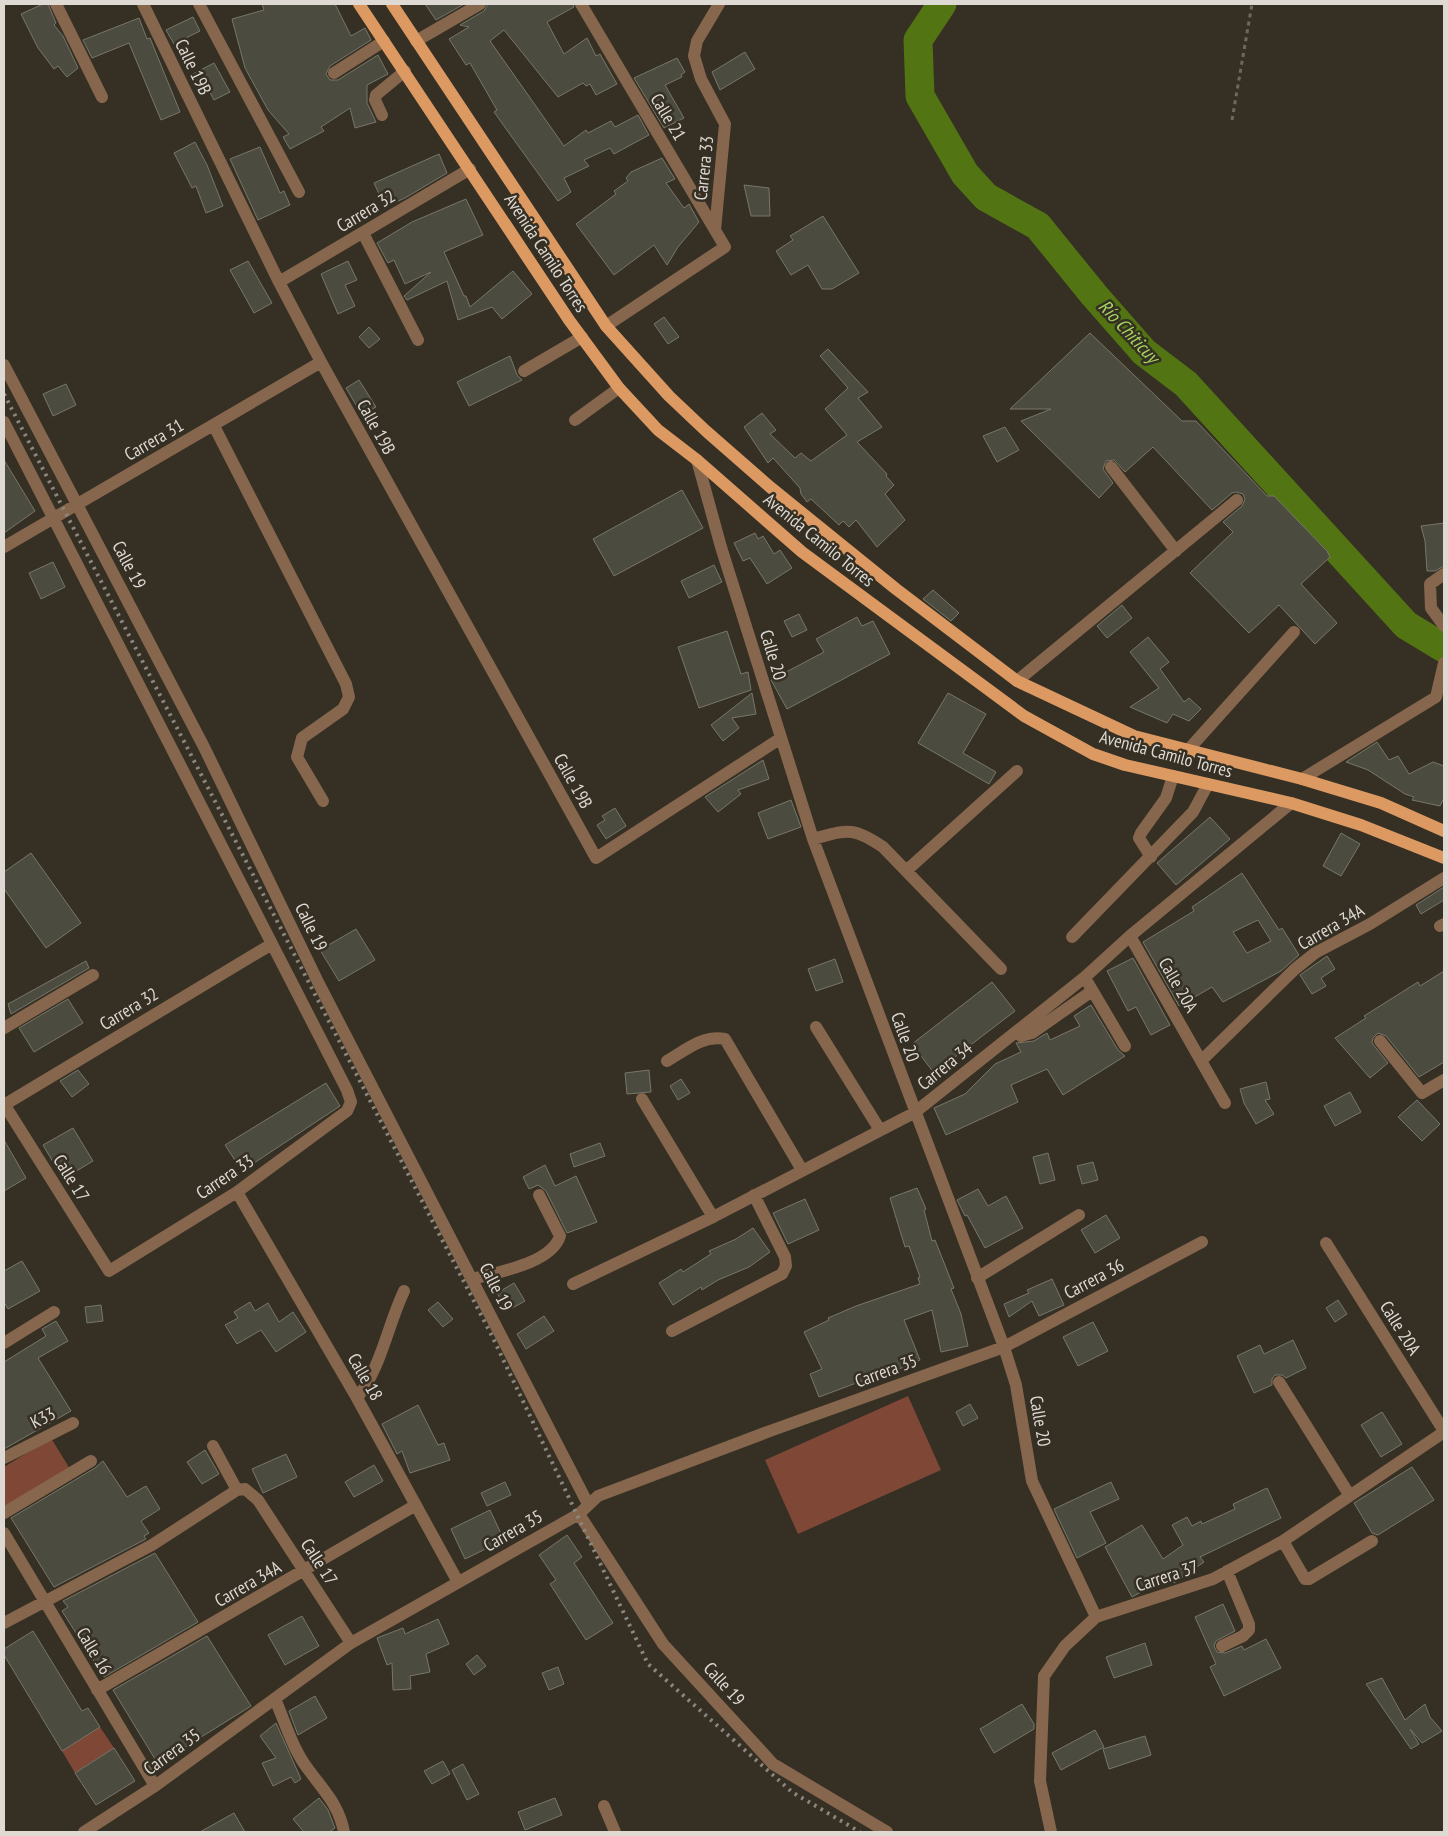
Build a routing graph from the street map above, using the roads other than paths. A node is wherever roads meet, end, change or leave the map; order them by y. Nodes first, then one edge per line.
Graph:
1 (56, 4) edge
2 (143, 4) edge
3 (199, 4) edge
4 (359, 4) edge
5 (392, 4) edge
6 (480, 4) edge
7 (581, 4) edge
8 (719, 4) edge
9 (416, 40) junction
10 (384, 41) junction
11 (404, 71) junction
12 (334, 73) dead end
13 (102, 97) dead end
14 (382, 115) dead end
15 (470, 169) junction
16 (299, 192) dead end
17 (715, 230) junction
18 (363, 233) junction
19 (279, 282) junction
20 (606, 326) junction
21 (582, 338) junction
22 (418, 340) dead end
23 (320, 362) junction
24 (4, 365) edge
25 (524, 371) dead end
26 (619, 388) junction
27 (575, 420) dead end
28 (4, 422) edge
29 (214, 426) junction
30 (697, 460) junction
31 (1111, 467) dead end
32 (1238, 500) dead end
33 (77, 504) junction
34 (53, 518) junction
35 (4, 547) edge
36 (1176, 551) junction
37 (1444, 574) edge
38 (1444, 626) edge
39 (1294, 632) dead end
40 (1444, 667) edge
41 (1017, 681) junction
42 (781, 738) junction
43 (1189, 749) junction
44 (1016, 771) dead end
45 (1174, 776) junction
46 (1302, 779) junction
47 (1208, 784) junction
48 (323, 801) dead end
49 (1291, 803) junction
50 (1444, 831) edge
51 (813, 839) junction
52 (1150, 857) junction
53 (1444, 858) edge
54 (906, 871) junction
55 (1444, 878) edge
56 (1130, 936) junction
57 (1072, 937) dead end
58 (272, 944) junction
59 (1001, 968) dead end
60 (93, 975) dead end
61 (1085, 977) junction
62 (1092, 991) junction
63 (816, 1027) dead end
64 (4, 1028) edge
65 (1017, 1030) junction
66 (1380, 1041) dead end
67 (1125, 1046) dead end
68 (1202, 1060) junction
69 (667, 1061) dead end
70 (1444, 1080) edge
71 (642, 1098) dead end
72 (1225, 1103) dead end
73 (4, 1104) edge
74 (914, 1112) junction
75 (880, 1130) junction
76 (802, 1170) junction
77 (237, 1192) junction
78 (539, 1195) dead end
79 (754, 1195) junction
80 (1079, 1215) dead end
81 (713, 1217) junction
82 (1202, 1242) dead end
83 (1326, 1243) dead end
84 (109, 1271) joint
85 (977, 1278) junction
86 (472, 1279) junction
87 (572, 1284) dead end
88 (404, 1291) dead end
89 (54, 1312) dead end
90 (672, 1331) dead end
91 (4, 1343) edge
92 (1004, 1347) junction
93 (1278, 1382) dead end
94 (357, 1398) junction
95 (73, 1423) dead end
96 (1444, 1432) edge
97 (212, 1446) dead end
98 (4, 1458) edge
99 (91, 1461) dead end
100 (237, 1490) junction
101 (1350, 1496) junction
102 (416, 1506) junction
103 (583, 1509) junction
104 (4, 1513) edge
105 (4, 1533) edge
106 (1372, 1540) dead end
107 (1283, 1541) junction
108 (1227, 1571) junction
109 (305, 1572) junction
110 (458, 1582) junction
111 (44, 1602) junction
112 (1096, 1617) junction
113 (4, 1624) edge
114 (351, 1643) junction
115 (1222, 1646) dead end
116 (97, 1690) junction
117 (275, 1699) junction
118 (155, 1786) junction
119 (604, 1806) dead end
120 (84, 1832) edge
121 (344, 1832) edge
122 (615, 1832) edge
123 (887, 1832) edge
124 (1051, 1832) edge

1 - 13 street
2 - 19 street, Calle 19B
3 - 16 street
4 - 10 main road, Avenida Camilo Torres
5 - 9 main road, Avenida Camilo Torres
6 - 9 street
7 - 17 street, Calle 21
8 - 17 street, Carrera 33
9 - 20 main road, Avenida Camilo Torres
10 - 11 main road, Avenida Camilo Torres
10 - 12 street
11 - 14 street
11 - 15 main road, Avenida Camilo Torres
15 - 18 street, Carrera 32
15 - 21 main road, Avenida Camilo Torres
17 - 20 street, Calle 21
18 - 19 street, Carrera 32
18 - 22 street
19 - 23 street, Calle 19B
20 - 41 main road, Avenida Camilo Torres
21 - 25 street
21 - 26 main road, Avenida Camilo Torres
23 - 29 street, Carrera 31
23 - 42 street, Calle 19B
24 - 33 street, Calle 19
26 - 27 street
26 - 30 main road, Avenida Camilo Torres
28 - 34 street
29 - 33 street, Carrera 31
29 - 48 street
30 - 42 street, Calle 20
30 - 45 main road, Avenida Camilo Torres
31 - 36 street
32 - 36 street
33 - 34 street, Carrera 31
33 - 86 street, Calle 19
34 - 35 street, Carrera 31
34 - 58 street
36 - 41 street
37 - 38 street
39 - 43 street
40 - 46 street
41 - 43 main road, Avenida Camilo Torres
42 - 51 street, Calle 20
43 - 46 main road, Avenida Camilo Torres
44 - 54 street
45 - 47 main road, Avenida Camilo Torres
45 - 52 street
46 - 50 main road, Avenida Camilo Torres
47 - 49 main road, Avenida Camilo Torres
47 - 52 street
49 - 53 main road, Avenida Camilo Torres
49 - 56 street, Carrera 34
51 - 54 street
51 - 74 street, Calle 20
52 - 57 street
54 - 59 street
55 - 68 street, Carrera 34A
56 - 61 street, Carrera 34
56 - 68 street, Calle 20A
58 - 73 street, Carrera 32
58 - 77 street, Carrera 33
60 - 64 street
61 - 62 street
61 - 65 street, Carrera 34
62 - 65 street
62 - 67 street
63 - 75 street
65 - 74 street, Carrera 34
66 - 70 street
68 - 72 street, Calle 20A
69 - 76 street
71 - 81 street
73 - 84 street, Calle 17
74 - 75 street, Carrera 34
74 - 85 street, Calle 20
75 - 76 street, Carrera 34
76 - 79 street, Carrera 34
77 - 84 street, Carrera 33
77 - 94 street, Calle 18
78 - 86 street
79 - 81 street, Carrera 34
79 - 90 street
80 - 85 street
81 - 87 street, Carrera 34
82 - 92 street, Carrera 36
83 - 96 street, Calle 20A
85 - 92 street, Calle 20
86 - 103 street, Calle 19
88 - 94 street
89 - 91 street
92 - 103 street, Carrera 35
92 - 112 street, Calle 20
93 - 101 street
94 - 102 street, Calle 18
95 - 98 street, K33
96 - 101 street, Carrera 37
97 - 100 street
99 - 104 street
100 - 109 street, Calle 17
100 - 111 street
101 - 107 street, Carrera 37
102 - 109 street, Carrera 34A
102 - 110 street, Calle 18
103 - 110 street, Carrera 35
103 - 123 street, Calle 19
105 - 111 street, Calle 16
106 - 107 street
107 - 108 street, Carrera 37
108 - 112 street, Carrera 37
108 - 115 street
109 - 114 street, Calle 17
109 - 116 street, Carrera 34A
110 - 114 street, Carrera 35
111 - 113 street
111 - 116 street, Calle 16
112 - 124 street, Carrera 37
114 - 117 street, Carrera 35
116 - 118 street, Calle 16
117 - 118 street, Carrera 35
117 - 121 street
118 - 120 street, Carrera 35
119 - 122 street

